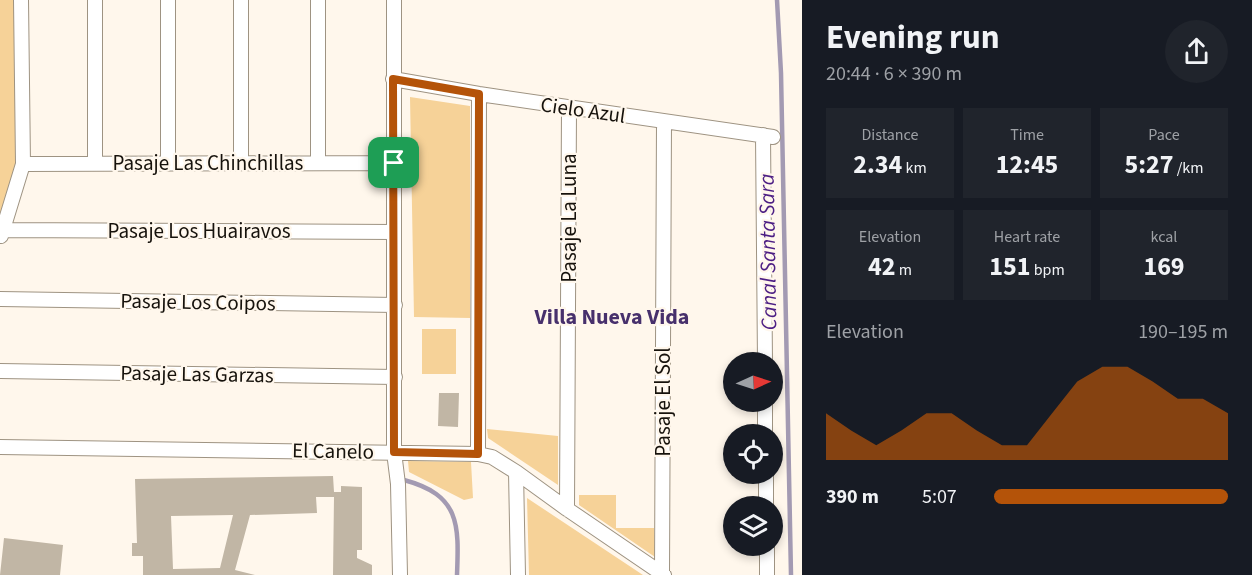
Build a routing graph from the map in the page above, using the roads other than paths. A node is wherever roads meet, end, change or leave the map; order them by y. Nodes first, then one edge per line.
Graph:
1 (21, 0) edge
2 (95, 0) edge
3 (168, 0) edge
4 (241, 0) edge
5 (318, 0) edge
6 (394, 0) edge
7 (393, 79) junction
8 (479, 94) junction
9 (569, 108) junction
10 (664, 122) junction
11 (168, 163) junction
12 (241, 163) junction
13 (318, 163) junction
14 (394, 163) junction
15 (23, 164) junction
16 (95, 164) junction
17 (394, 232) junction
18 (2, 234) edge
19 (0, 299) edge
20 (395, 305) junction
21 (765, 352) edge
22 (0, 371) edge
23 (394, 377) junction
24 (0, 447) edge
25 (394, 452) junction
26 (478, 454) junction
27 (516, 472) junction
28 (567, 509) junction
29 (766, 556) edge
30 (400, 575) edge
31 (518, 575) edge
32 (663, 575) edge
33 (767, 575) edge

1 - 15 street
2 - 16 street
3 - 11 street
4 - 12 street
5 - 13 street
6 - 7 street
7 - 8 street, Cielo Azul
7 - 14 street
8 - 9 street, Cielo Azul
8 - 26 street
9 - 10 street, Cielo Azul
9 - 28 street, Pasaje La Luna
10 - 21 street, Cielo Azul
10 - 32 street, Pasaje El Sol
11 - 12 street, Pasaje Las Chinchillas
11 - 16 street, Pasaje Las Chinchillas
12 - 13 street, Pasaje Las Chinchillas
13 - 14 street, Pasaje Las Chinchillas
14 - 17 street
15 - 16 street, Pasaje Las Chinchillas
15 - 18 street
17 - 18 street, Pasaje Los Huairavos
17 - 20 street
19 - 20 street, Pasaje Los Coipos
20 - 23 street
22 - 23 street, Pasaje Las Garzas
23 - 25 street
24 - 25 street, El Canelo
25 - 26 street, El Canelo
25 - 30 street
26 - 27 street, El Canelo
27 - 28 street, El Canelo
27 - 31 street
28 - 32 street, El Canelo
29 - 33 street

